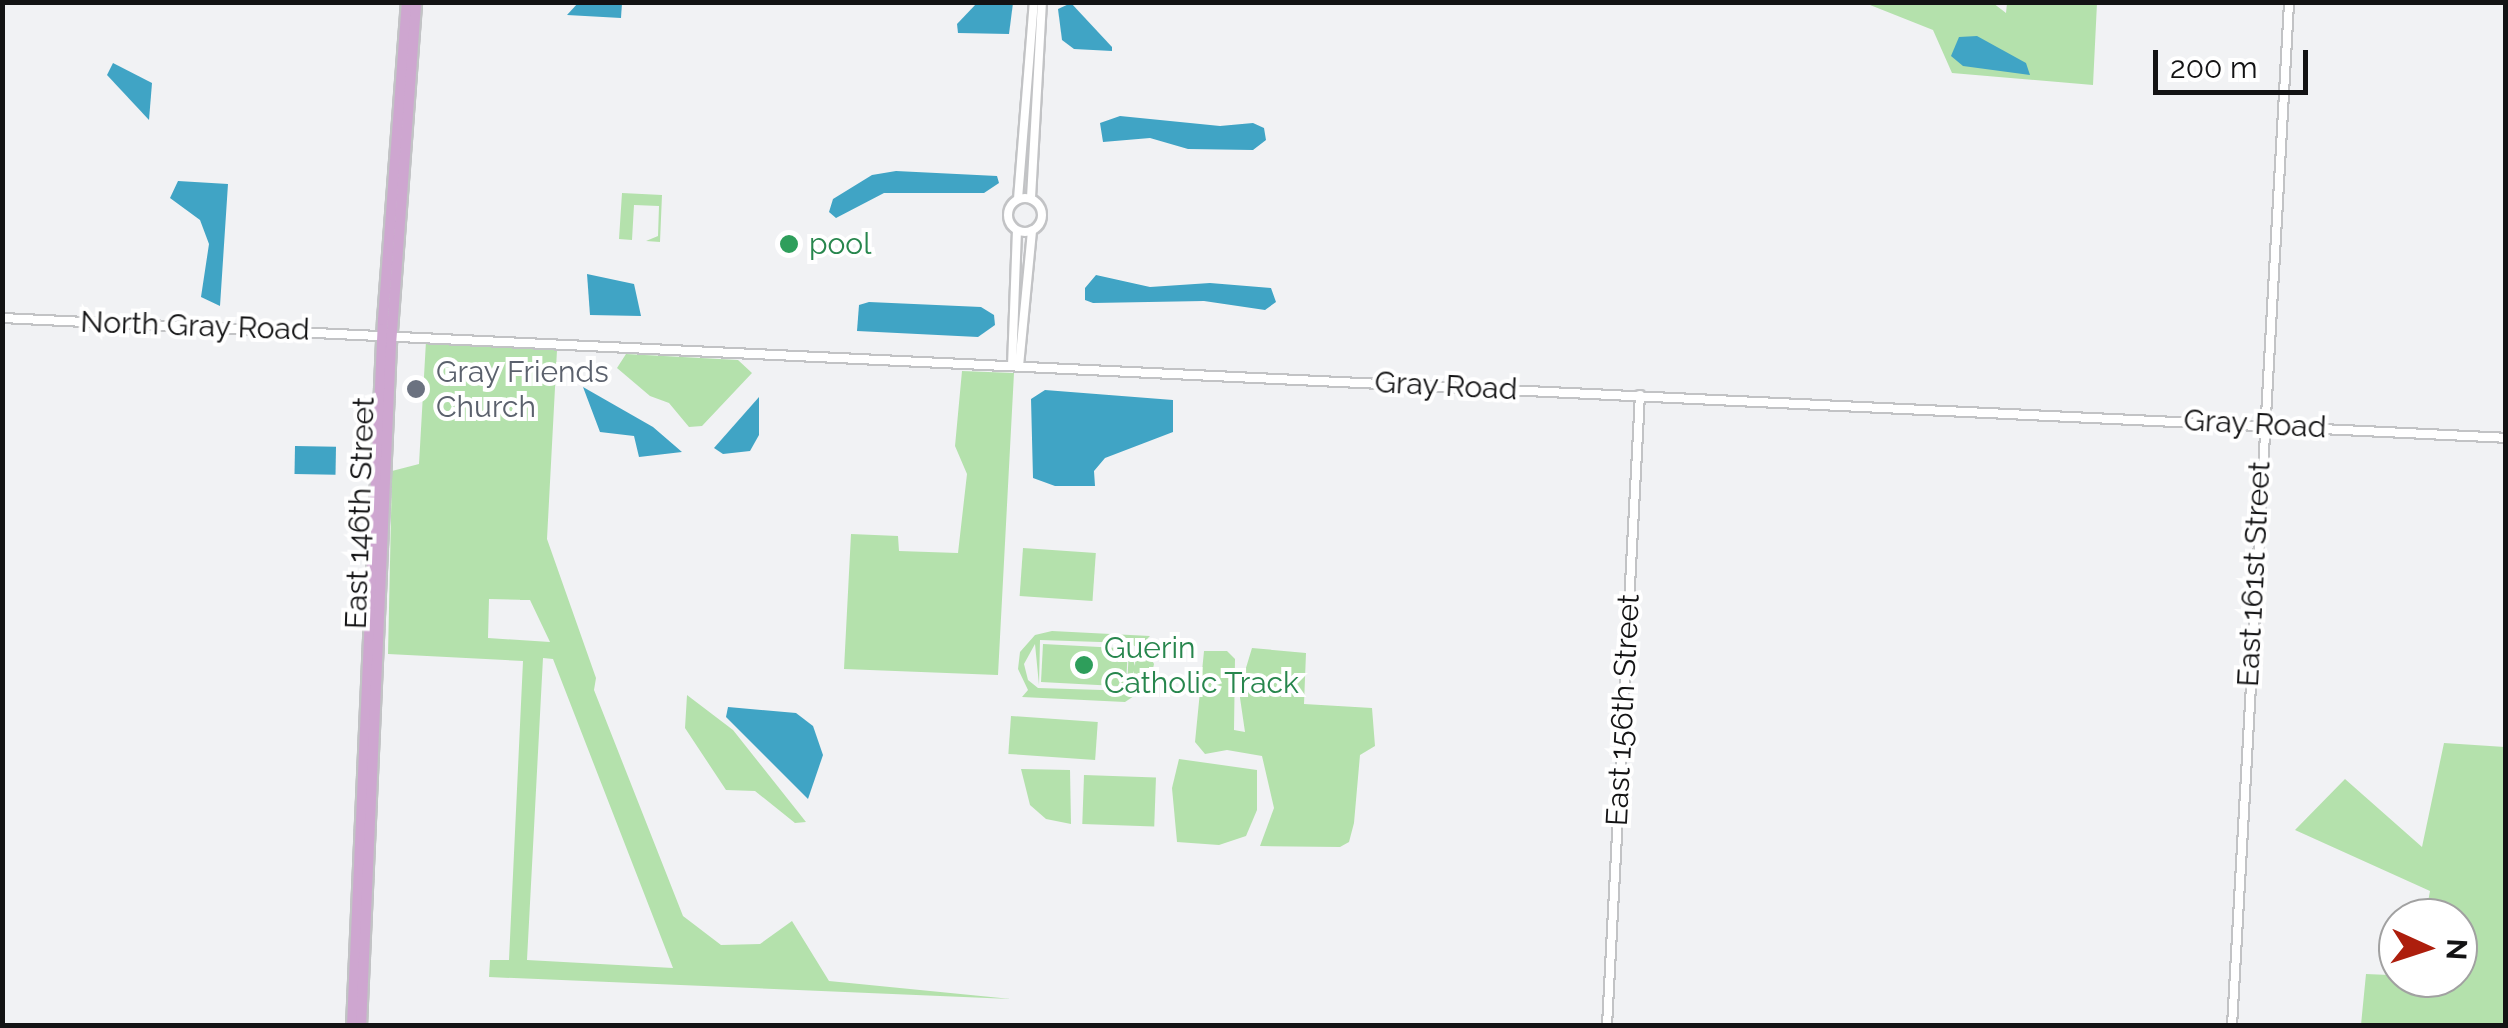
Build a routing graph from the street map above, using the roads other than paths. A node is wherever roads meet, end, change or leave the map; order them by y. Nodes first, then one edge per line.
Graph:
1 (407, 2) edge
2 (416, 2) edge
3 (1038, 2) edge
4 (2289, 2) edge
5 (1018, 198) junction
6 (1031, 198) junction
7 (1017, 230) junction
8 (1032, 230) junction
9 (2, 318) edge
10 (387, 333) junction
11 (1016, 366) junction
12 (1640, 395) junction
13 (2261, 424) junction
14 (2506, 438) edge
15 (352, 1026) edge
16 (361, 1026) edge
17 (1607, 1026) edge
18 (2232, 1026) edge

1 - 10 main road, East 146th Street
2 - 10 main road, East 146th Street
3 - 5 street
3 - 6 street
4 - 13 street, East 161st Street
5 - 6 street
5 - 7 street
6 - 8 street
7 - 8 street
7 - 11 street
8 - 11 street
9 - 10 street, North Gray Road
10 - 11 street, Gray Road
10 - 15 main road, East 146th Street
10 - 16 main road, East 146th Street
11 - 12 street, Gray Road
12 - 13 street, Gray Road
12 - 17 street, East 156th Street
13 - 14 street, Gray Road
13 - 18 street, East 161st Street

